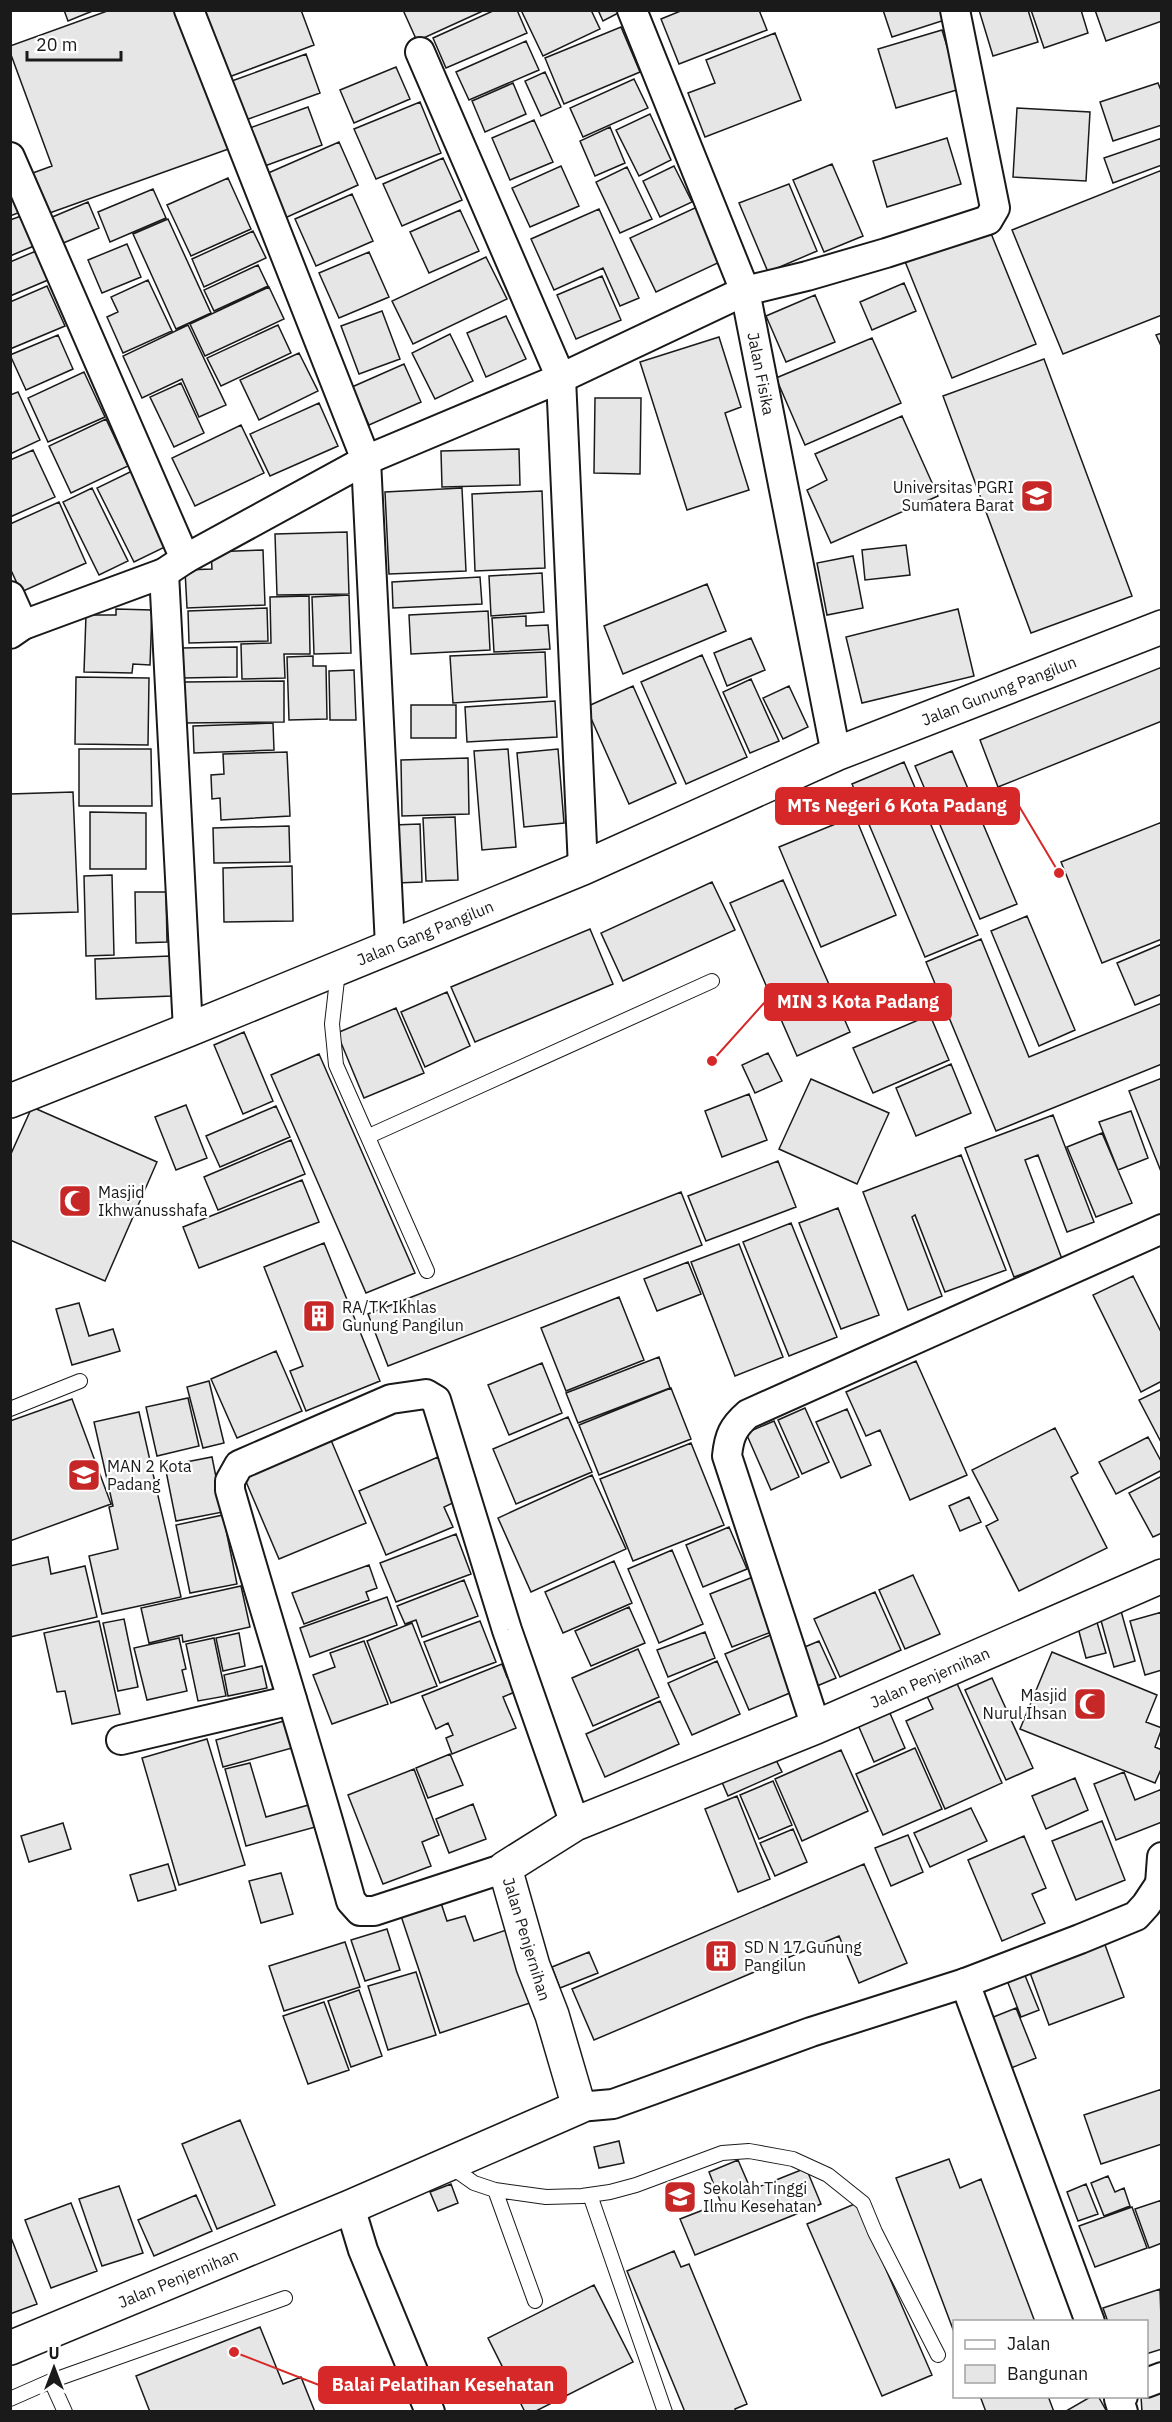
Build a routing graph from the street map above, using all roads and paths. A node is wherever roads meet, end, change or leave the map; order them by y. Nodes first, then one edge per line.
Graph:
1 (189, 10) edge
2 (632, 10) edge
3 (955, 10) edge
4 (420, 52) dead end
5 (10, 157) edge
6 (745, 291) junction
7 (561, 378) junction
8 (366, 460) junction
9 (175, 566) junction
10 (10, 596) edge
11 (1161, 627) edge
12 (17, 629) edge
13 (836, 754) junction
14 (583, 868) junction
15 (390, 946) junction
16 (339, 969) junction
17 (712, 981) dead end
18 (188, 1030) junction
19 (10, 1101) edge
20 (369, 1136) junction
21 (1161, 1229) edge
22 (427, 1271) dead end
23 (80, 1381) dead end
24 (10, 1409) edge
25 (1161, 1576) edge
26 (292, 1700) junction
27 (816, 1727) junction
28 (121, 1740) dead end
29 (575, 1824) junction
30 (505, 1868) junction
31 (1161, 1876) edge
32 (966, 1983) junction
33 (579, 2107) junction
34 (448, 2165) junction
35 (495, 2190) junction
36 (590, 2195) junction
37 (350, 2207) junction
38 (285, 2298) dead end
39 (535, 2301) dead end
40 (1089, 2320) edge
41 (10, 2348) edge
42 (938, 2355) dead end
43 (51, 2381) junction
44 (10, 2398) edge
45 (65, 2412) edge
46 (430, 2412) edge
47 (665, 2412) edge

1 - 8 street
2 - 6 street, Jalan Fisika
3 - 6 street
4 - 7 street
5 - 9 street
6 - 7 street
6 - 13 street, Jalan Fisika
7 - 8 street
7 - 14 street
8 - 9 street
8 - 15 street
9 - 12 street
9 - 18 street
10 - 12 street
11 - 13 street, Jalan Gunung Pangilun
13 - 14 street, Jalan Gang Pangilun
14 - 15 street, Jalan Gang Pangilun
15 - 16 street, Jalan Gang Pangilun
16 - 18 street, Jalan Gang Pangilun
16 - 20 lane
17 - 20 lane
18 - 19 street, Jalan Gang Pangilun
20 - 22 lane
21 - 27 street
23 - 24 lane
25 - 27 street, Jalan Penjernihan
26 - 28 street
26 - 29 street
26 - 30 street
27 - 29 street, Jalan Penjernihan
29 - 30 street, Jalan Penjernihan
30 - 33 street, Jalan Penjernihan
31 - 32 street
32 - 33 street
32 - 40 street
33 - 34 street, Jalan Penjernihan
34 - 35 lane
34 - 37 street, Jalan Penjernihan
35 - 36 lane
35 - 39 lane
36 - 42 lane
36 - 47 lane
37 - 41 street, Jalan Penjernihan
37 - 46 street
38 - 43 lane
43 - 44 lane
43 - 45 lane

